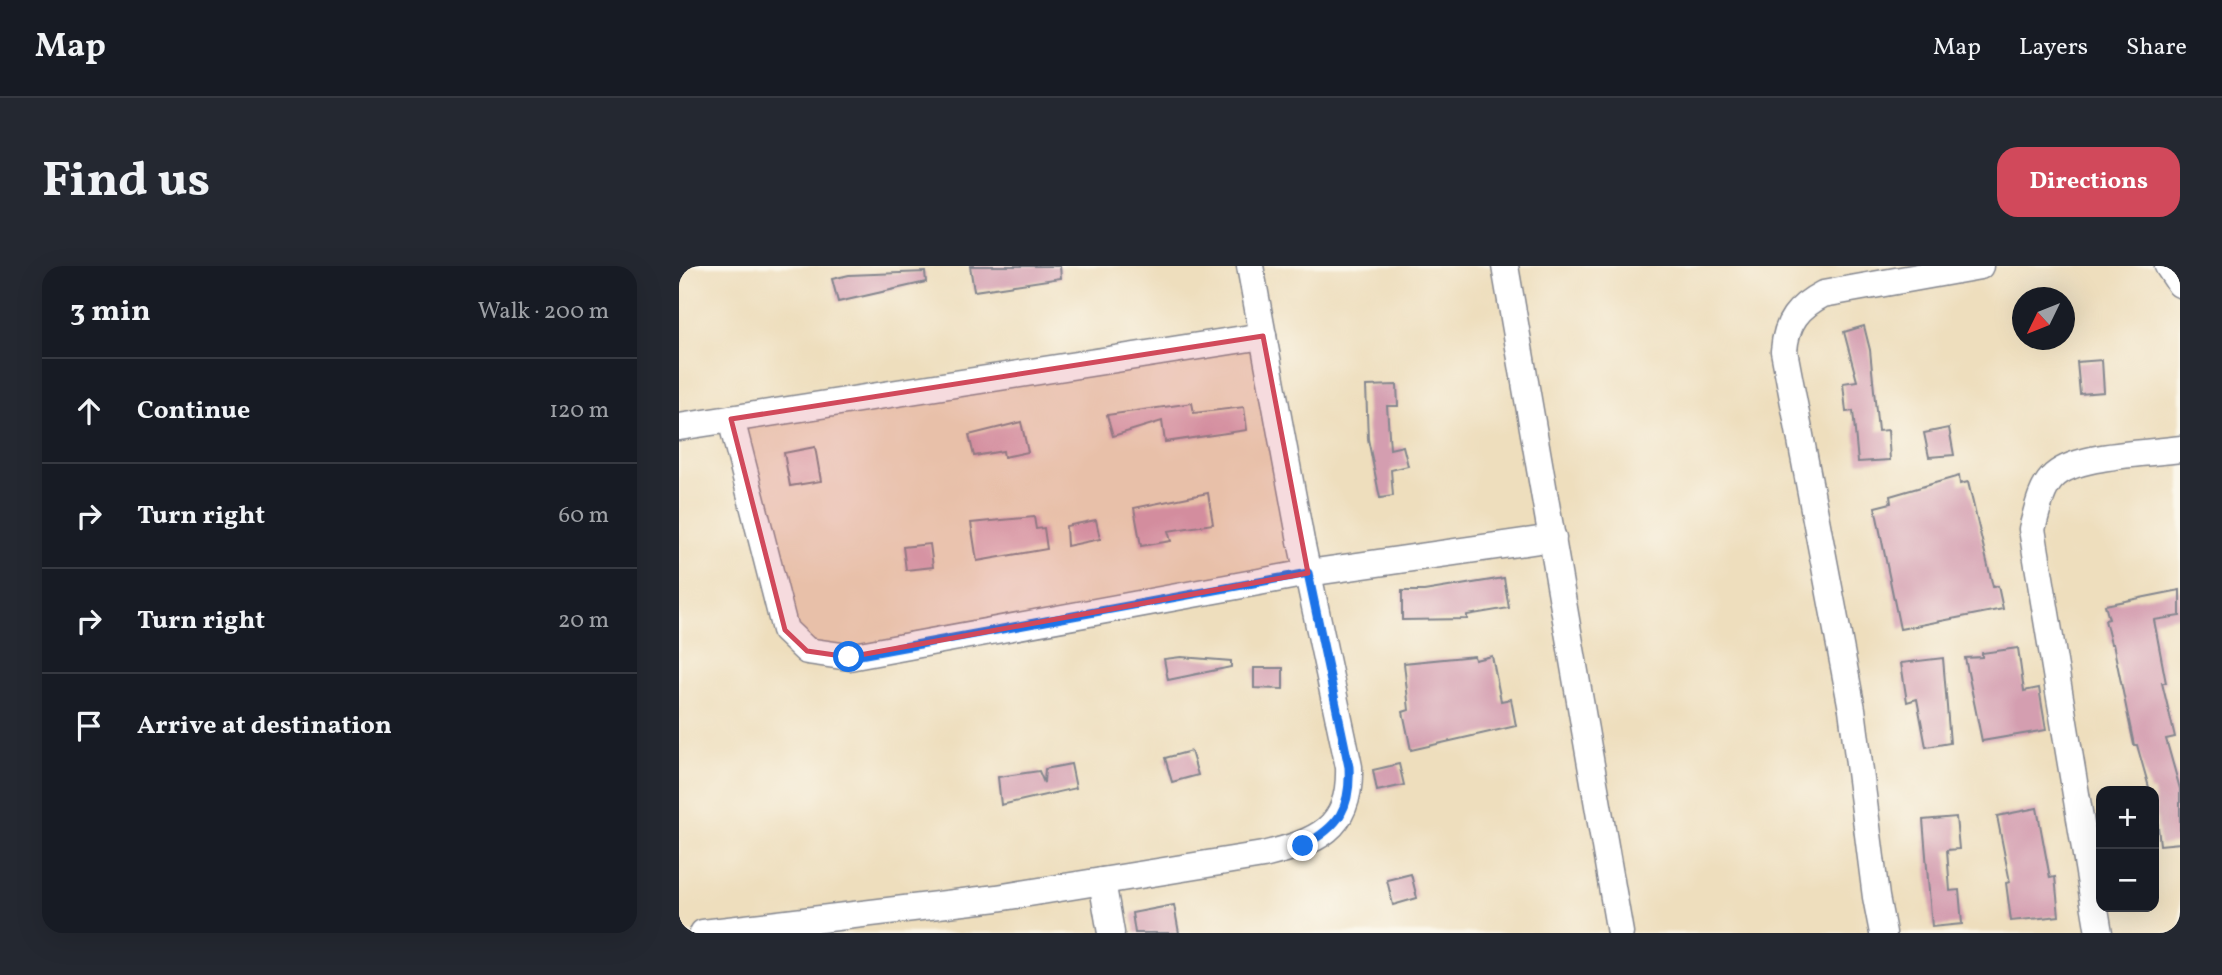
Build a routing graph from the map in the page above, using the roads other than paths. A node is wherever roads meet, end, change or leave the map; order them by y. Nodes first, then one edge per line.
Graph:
1 (1250, 266) edge
2 (1505, 266) edge
3 (1980, 266) edge
4 (2168, 266) edge
5 (2180, 284) edge
6 (1263, 336) junction
7 (731, 419) junction
8 (679, 427) edge
9 (2180, 449) edge
10 (1553, 538) junction
11 (1308, 573) junction
12 (1102, 881) junction
13 (703, 933) edge
14 (1111, 933) edge
15 (1619, 933) edge
16 (1883, 933) edge
17 (2099, 933) edge

1 - 6 street
2 - 10 street
3 - 16 street
4 - 5 street
6 - 7 street
6 - 11 street
7 - 8 street
7 - 11 street
9 - 17 street
10 - 11 street
10 - 15 street
11 - 12 street
12 - 13 street
12 - 14 street

